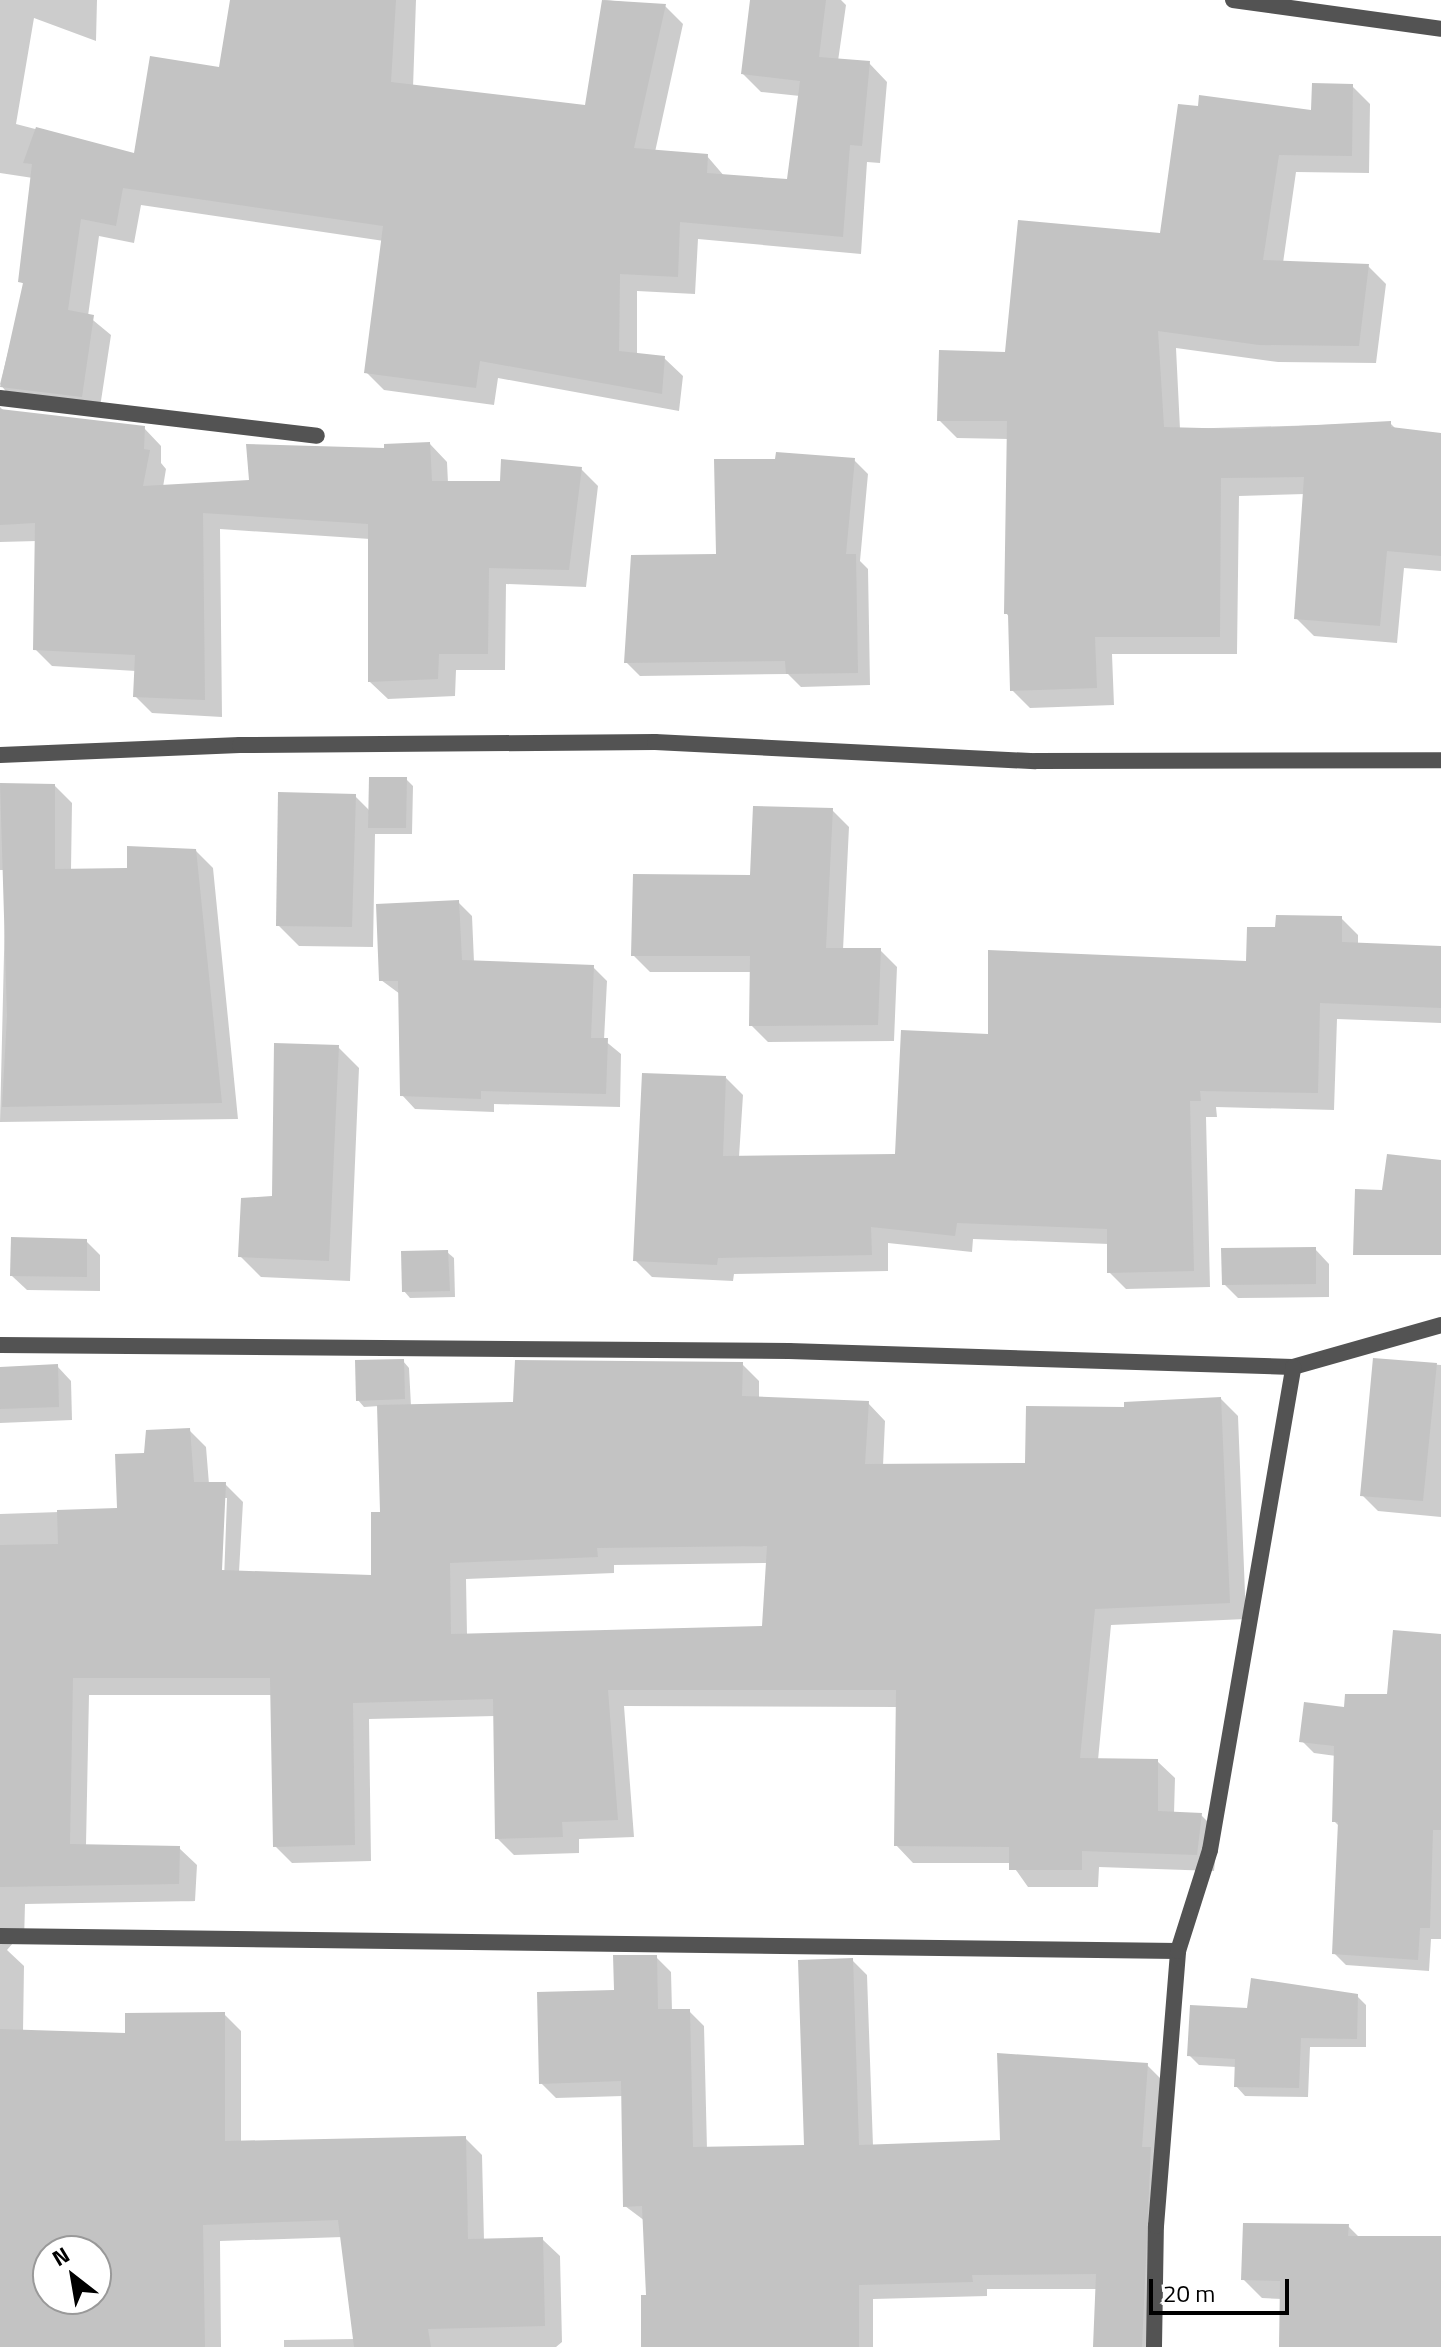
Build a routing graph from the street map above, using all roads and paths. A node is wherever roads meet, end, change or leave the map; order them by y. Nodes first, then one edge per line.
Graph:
1 (1233, 0) edge
2 (1441, 29) edge
3 (0, 398) edge
4 (317, 436) dead end
5 (0, 755) edge
6 (1441, 760) edge
7 (1441, 1325) edge
8 (0, 1345) edge
9 (1293, 1367) junction
10 (0, 1936) edge
11 (1178, 1951) junction
12 (1154, 2347) edge

1 - 2 street
3 - 4 street
5 - 6 street
7 - 9 street
8 - 9 street
9 - 11 street
10 - 11 street
11 - 12 street

